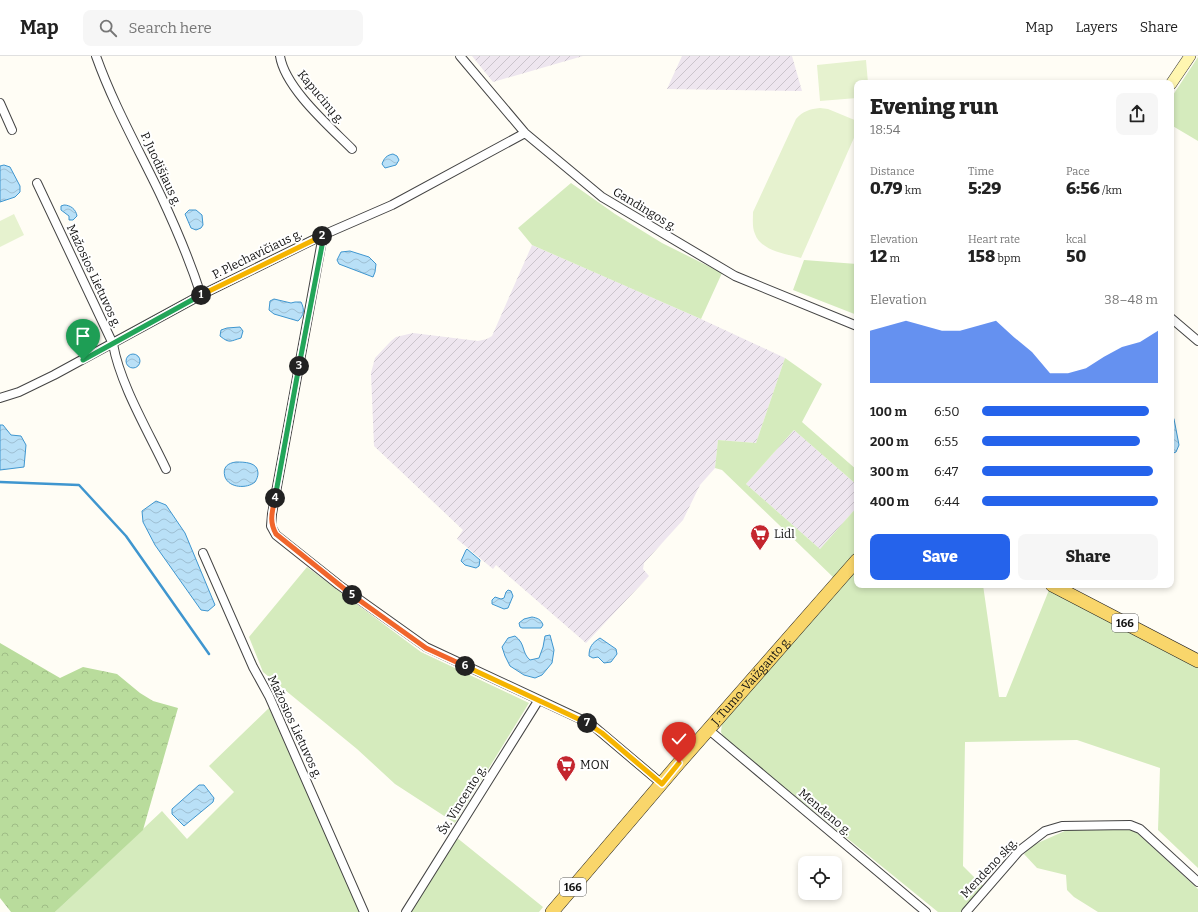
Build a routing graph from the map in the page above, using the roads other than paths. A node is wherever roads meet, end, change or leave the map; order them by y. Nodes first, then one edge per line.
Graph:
1 (96, 56) edge
2 (280, 56) edge
3 (460, 56) edge
4 (1190, 56) edge
5 (1174, 80) edge
6 (0, 103) edge
7 (12, 130) dead end
8 (525, 133) junction
9 (352, 149) dead end
10 (36, 183) dead end
11 (324, 235) junction
12 (201, 294) junction
13 (1174, 321) edge
14 (854, 325) edge
15 (1198, 341) edge
16 (113, 344) junction
17 (0, 398) edge
18 (166, 469) dead end
19 (204, 553) dead end
20 (854, 563) edge
21 (1058, 588) edge
22 (1198, 661) edge
23 (538, 701) junction
24 (709, 730) junction
25 (662, 784) junction
26 (1198, 882) edge
27 (364, 912) edge
28 (406, 912) edge
29 (552, 912) edge
30 (926, 912) edge
31 (966, 912) edge

1 - 12 street, P. Juodišiaus g.
2 - 9 street, Kapucinų g.
3 - 8 street, Gandingos g.
4 - 5 main road
6 - 7 street
8 - 11 street, P. Plechavičiaus g.
8 - 14 street, Gandingos g.
10 - 16 street, Mažosios Lietuvos g.
11 - 12 street, P. Plechavičiaus g.
11 - 23 street
12 - 16 street, P. Plechavičiaus g.
13 - 15 street
16 - 17 street, P. Plechavičiaus g.
16 - 18 street, Mažosios Lietuvos g.
19 - 27 street, Mažosios Lietuvos g.
20 - 24 main road, J. Tumo-Vaižganto g. / 166
21 - 22 main road, 166
23 - 25 street
23 - 28 street, Šv. Vincento g.
24 - 25 main road, J. Tumo-Vaižganto g. / 166
24 - 30 street, Mendeno g.
25 - 29 main road, J. Tumo-Vaižganto g. / 166
26 - 31 street, Mendeno skg.

